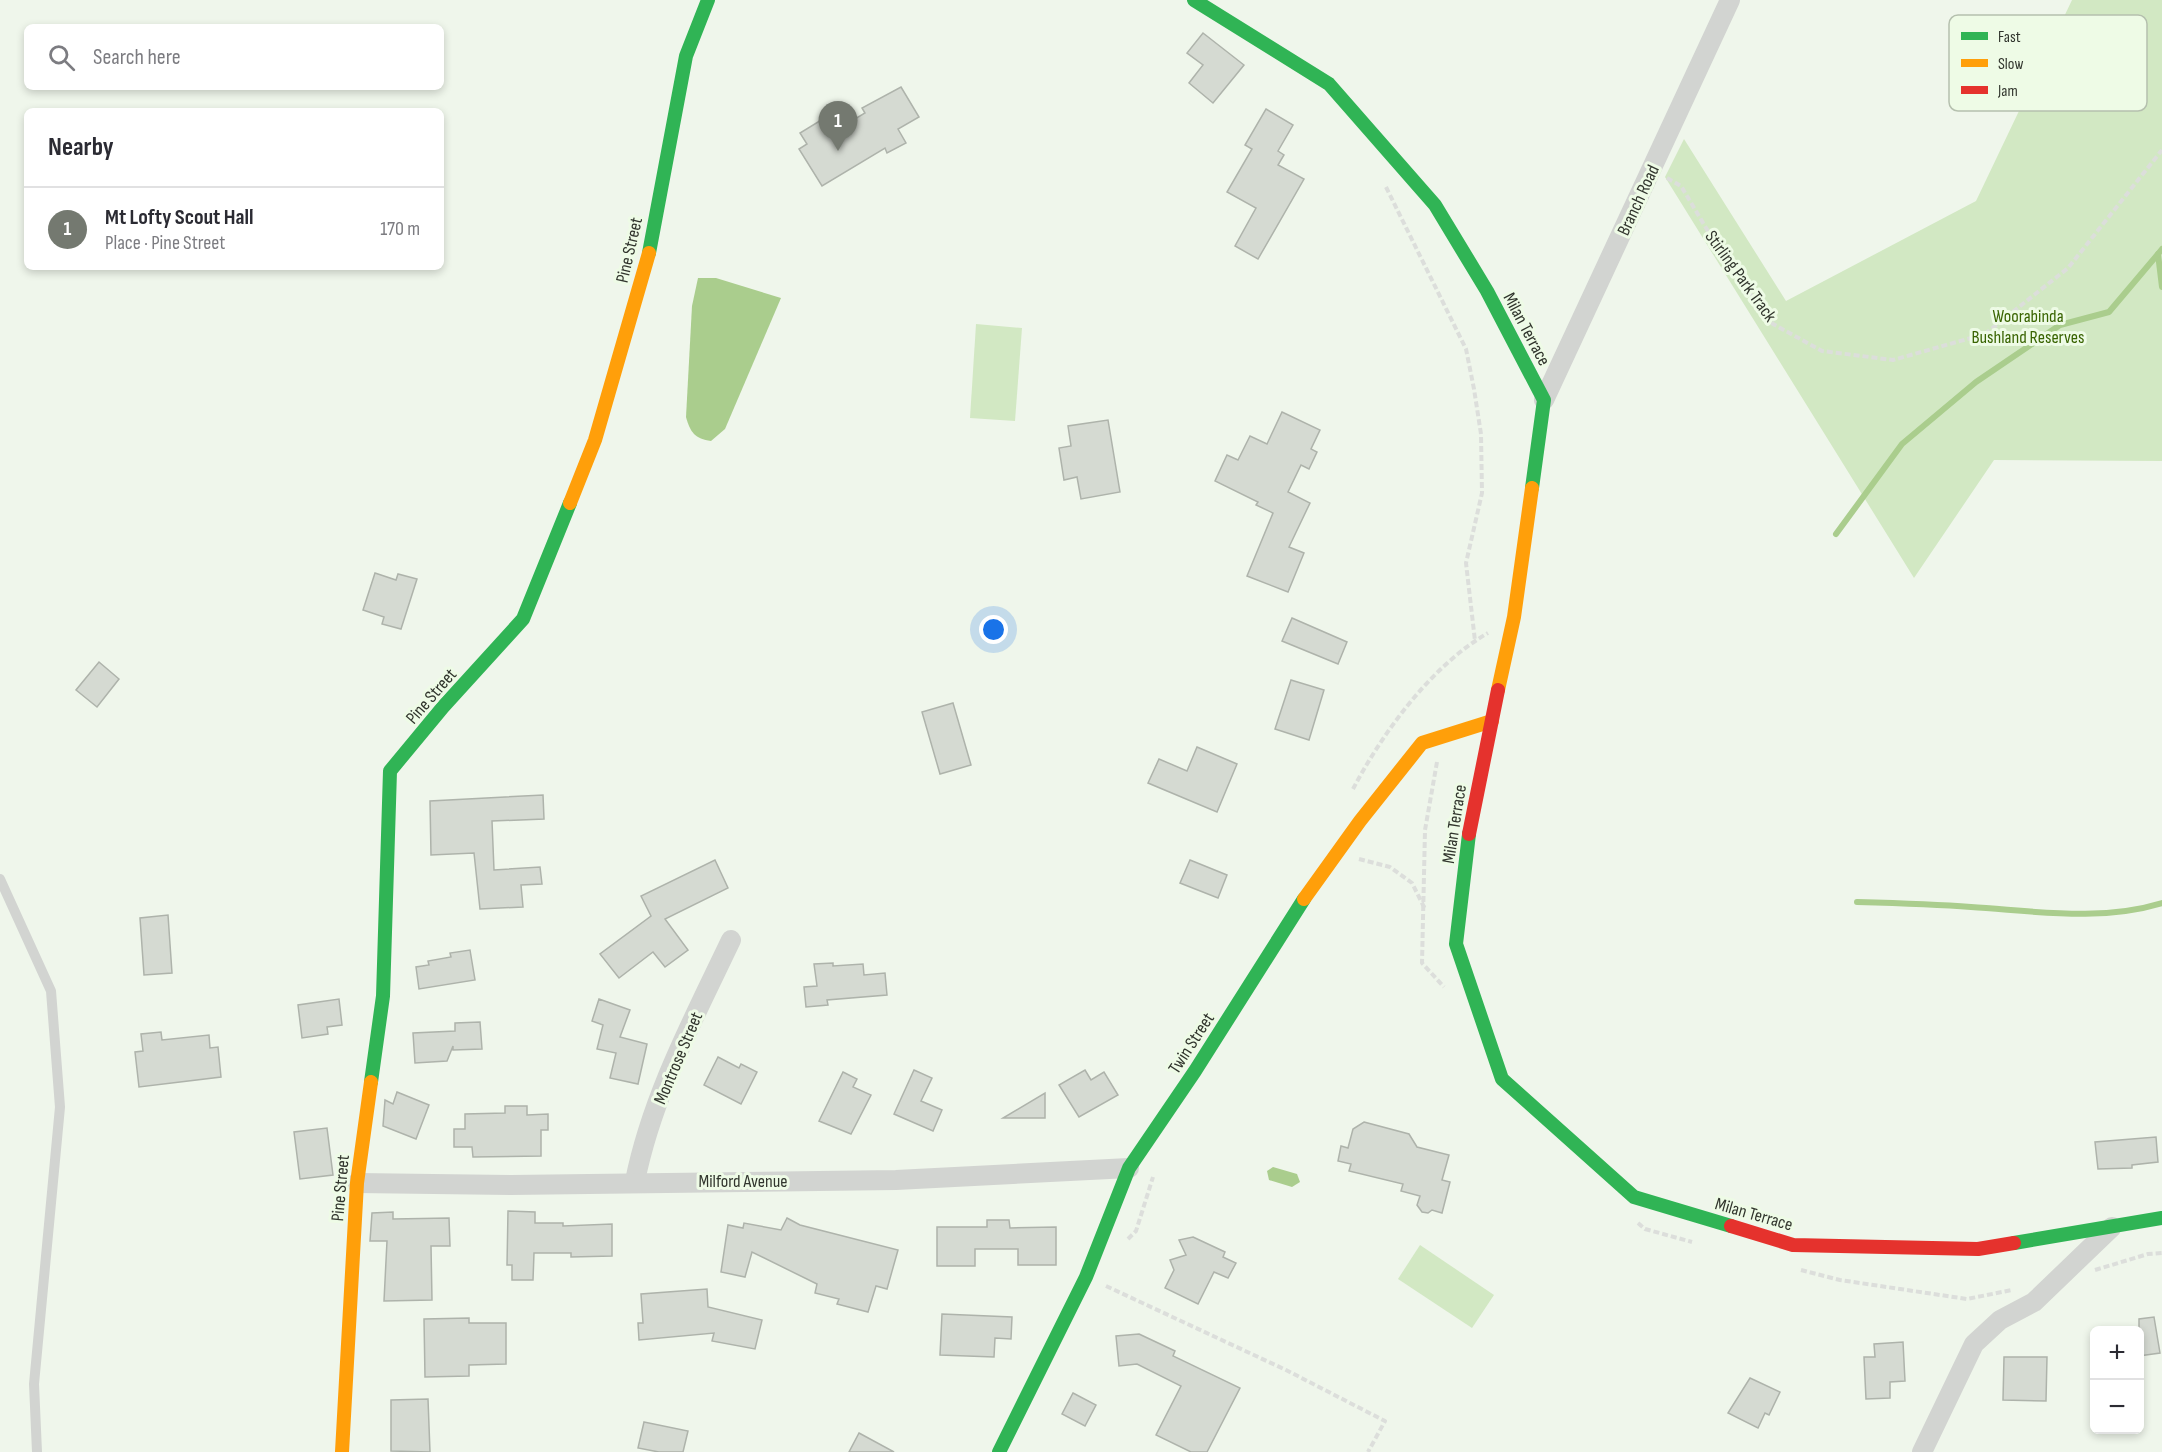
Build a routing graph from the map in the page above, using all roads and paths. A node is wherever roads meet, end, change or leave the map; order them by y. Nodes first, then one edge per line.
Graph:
1 (708, 0) edge
2 (1194, 0) edge
3 (1730, 0) edge
4 (2162, 150) edge
5 (1653, 169) junction
6 (1382, 177) dead end
7 (1544, 400) junction
8 (1474, 641) dead end
9 (1492, 721) junction
10 (1441, 737) junction
11 (1353, 863) dead end
12 (0, 879) edge
13 (1425, 910) junction
14 (731, 939) dead end
15 (1450, 993) dead end
16 (1129, 1168) junction
17 (635, 1181) junction
18 (357, 1183) junction
19 (2162, 1218) edge
20 (1636, 1221) dead end
21 (2112, 1227) junction
22 (1702, 1244) dead end
23 (2162, 1253) edge
24 (1794, 1268) dead end
25 (2083, 1274) dead end
26 (1086, 1277) junction
27 (2020, 1289) dead end
28 (38, 1452) edge
29 (342, 1452) edge
30 (999, 1452) edge
31 (1368, 1452) edge
32 (1922, 1452) edge

1 - 18 street, Pine Street
2 - 7 street, Milan Terrace
3 - 5 street, Branch Road
4 - 5 path, Stirling Park Track
5 - 7 street, Branch Road
6 - 8 path
7 - 9 street, Milan Terrace
9 - 10 street, Twin Street
9 - 21 street, Milan Terrace
10 - 13 path
10 - 16 street, Twin Street
11 - 13 path
12 - 28 lane
13 - 15 path
14 - 17 street, Montrose Street
16 - 17 street, Milford Avenue
16 - 26 street, Twin Street
17 - 18 street, Milford Avenue
18 - 29 street, Pine Street
19 - 21 street, Milan Terrace
20 - 22 path
21 - 32 street
23 - 25 path
24 - 27 path
26 - 30 street, Twin Street
26 - 31 path

